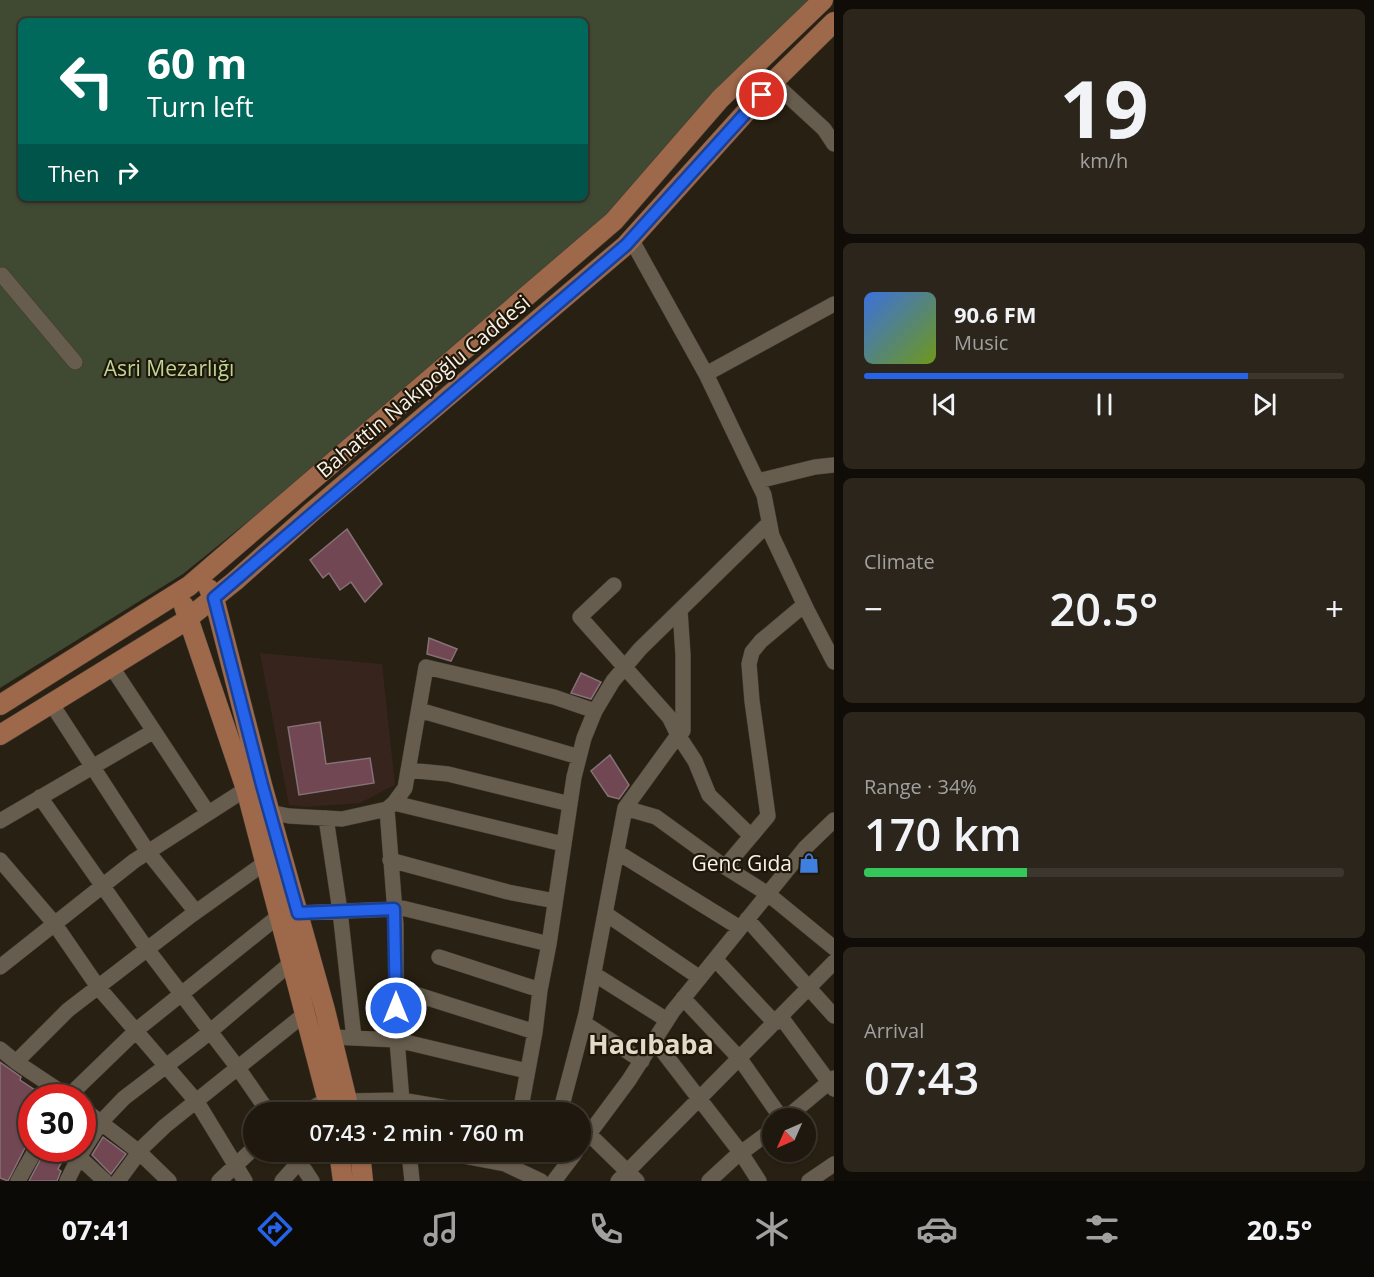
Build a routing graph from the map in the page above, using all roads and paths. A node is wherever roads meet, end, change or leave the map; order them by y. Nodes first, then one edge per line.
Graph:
1 (823, 0) edge
2 (834, 22) edge
3 (773, 82) junction
4 (834, 144) edge
5 (631, 239) junction
6 (2, 275) dead end
7 (834, 304) edge
8 (75, 363) dead end
9 (706, 374) junction
10 (834, 465) edge
11 (758, 481) junction
12 (769, 523) junction
13 (201, 575) junction
14 (614, 585) dead end
15 (180, 592) junction
16 (214, 598) junction
17 (804, 605) junction
18 (680, 610) junction
19 (188, 618) junction
20 (834, 663) edge
21 (111, 666) junction
22 (625, 666) junction
23 (51, 703) junction
24 (0, 705) edge
25 (418, 710) junction
26 (595, 711) junction
27 (154, 731) junction
28 (0, 735) edge
29 (678, 735) junction
30 (579, 757) junction
31 (93, 768) junction
32 (408, 770) junction
33 (246, 789) junction
34 (40, 797) junction
35 (570, 804) junction
36 (391, 806) junction
37 (625, 808) junction
38 (269, 812) junction
39 (208, 813) junction
40 (326, 818) junction
41 (0, 821) edge
42 (833, 825) edge
43 (751, 836) junction
44 (563, 844) junction
45 (148, 852) junction
46 (617, 852) junction
47 (0, 860) edge
48 (390, 860) junction
49 (266, 862) junction
50 (725, 867) junction
51 (102, 886) junction
52 (768, 894) junction
53 (555, 901) junction
54 (394, 907) junction
55 (340, 911) junction
56 (195, 912) junction
57 (289, 914) junction
58 (606, 914) junction
59 (54, 923) junction
60 (744, 923) junction
61 (549, 944) junction
62 (834, 948) edge
63 (147, 949) junction
64 (439, 957) dead end
65 (715, 959) junction
66 (292, 962) junction
67 (834, 962) edge
68 (0, 966) edge
69 (594, 974) junction
70 (700, 978) junction
71 (98, 987) junction
72 (396, 988) junction
73 (809, 989) junction
74 (540, 990) junction
75 (180, 995) junction
76 (683, 998) junction
77 (306, 1013) junction
78 (834, 1016) edge
79 (667, 1020) junction
80 (778, 1020) junction
81 (584, 1023) junction
82 (136, 1031) junction
83 (210, 1032) junction
84 (535, 1032) junction
85 (332, 1037) junction
86 (354, 1038) junction
87 (397, 1040) junction
88 (654, 1040) junction
89 (0, 1049) edge
90 (740, 1059) junction
91 (642, 1061) junction
92 (16, 1062) junction
93 (167, 1067) junction
94 (238, 1068) junction
95 (527, 1071) junction
96 (832, 1084) edge
97 (701, 1099) junction
98 (197, 1102) junction
99 (261, 1102) edge
100 (328, 1102) edge
101 (348, 1102) edge
102 (402, 1102) edge
103 (522, 1102) edge
104 (563, 1102) edge
105 (776, 1108) edge
106 (799, 1108) edge
107 (96, 1118) edge
108 (102, 1122) junction
109 (96, 1132) edge
110 (591, 1132) edge
111 (762, 1137) edge
112 (591, 1145) edge
113 (139, 1152) junction
114 (741, 1153) junction
115 (243, 1158) edge
116 (29, 1162) edge
117 (78, 1162) edge
118 (85, 1162) edge
119 (293, 1162) edge
120 (299, 1162) edge
121 (340, 1162) edge
122 (361, 1162) edge
123 (410, 1162) edge
124 (513, 1162) edge
125 (568, 1162) edge
126 (834, 1164) edge
127 (235, 1165) junction
128 (628, 1178) edge
129 (18, 1181) edge
130 (68, 1181) edge
131 (105, 1181) edge
132 (118, 1181) edge
133 (169, 1181) edge
134 (219, 1181) edge
135 (245, 1181) edge
136 (282, 1181) edge
137 (312, 1181) edge
138 (343, 1181) edge
139 (363, 1181) edge
140 (412, 1181) edge
141 (541, 1181) edge
142 (554, 1181) edge
143 (709, 1181) edge
144 (759, 1181) edge
145 (809, 1181) edge

1 - 13 main road, Bahattin Nakıpoğlu Caddesi
2 - 3 main road, Bahattin Nakıpoğlu Caddesi
3 - 4 street
3 - 5 main road, Bahattin Nakıpoğlu Caddesi
5 - 9 street
5 - 16 main road, Bahattin Nakıpoğlu Caddesi
6 - 8 street
7 - 9 street
9 - 11 street
10 - 11 street
11 - 12 street
12 - 17 street
12 - 18 street
13 - 15 main road, Bahattin Nakıpoğlu Caddesi
13 - 16 main road
14 - 22 street
15 - 19 main road
15 - 24 main road, Bahattin Nakıpoğlu Caddesi
16 - 19 main road, Bahattin Nakıpoğlu Caddesi
16 - 38 main road
17 - 20 street
17 - 43 street
18 - 22 street
18 - 29 street
19 - 21 main road, Bahattin Nakıpoğlu Caddesi
19 - 33 main road
21 - 23 main road, Bahattin Nakıpoğlu Caddesi
21 - 27 street
22 - 26 street
22 - 29 street
23 - 28 main road, Bahattin Nakıpoğlu Caddesi
23 - 31 street
25 - 26 street
25 - 30 street
25 - 32 street
26 - 30 street
27 - 31 street
27 - 39 street
29 - 37 street
29 - 43 street
30 - 35 street
31 - 34 street
31 - 45 street
32 - 35 street
32 - 36 street
33 - 39 street
33 - 49 main road
34 - 41 street
34 - 51 street
35 - 44 street
36 - 40 street
36 - 44 street
36 - 48 street
37 - 46 street
37 - 50 street
38 - 40 street
38 - 57 main road
39 - 45 street
40 - 55 street
42 - 52 street
43 - 50 street
44 - 53 street
45 - 51 street
45 - 56 street
46 - 58 street
46 - 60 street
47 - 59 street
48 - 53 street
48 - 54 street
49 - 56 street
49 - 57 main road
50 - 52 street
51 - 59 street
51 - 63 street
52 - 60 street
52 - 62 street
53 - 61 street
54 - 55 street
54 - 61 street
54 - 72 street
55 - 57 street
55 - 86 street
56 - 63 street
57 - 66 main road
57 - 75 street
57 - 85 main road
58 - 69 street
58 - 70 street
59 - 68 street
59 - 71 street
60 - 65 street
60 - 73 street
61 - 74 street
63 - 71 street
63 - 75 street
64 - 74 street
65 - 70 street
65 - 80 street
66 - 77 main road
66 - 83 street
67 - 73 street
69 - 79 street
69 - 81 street
70 - 76 street
71 - 82 street
71 - 92 street
72 - 84 street
72 - 87 street
73 - 78 street
73 - 80 street
74 - 84 street
75 - 82 street
75 - 83 street
76 - 79 street
76 - 90 street
77 - 94 street
77 - 100 main road
79 - 88 street
80 - 90 street
80 - 96 street
81 - 91 street
81 - 104 street
82 - 92 street
82 - 93 street
83 - 93 street
83 - 94 street
84 - 95 street
85 - 86 street
85 - 101 main road
86 - 87 street
87 - 95 street
87 - 102 street
88 - 91 street
88 - 97 street
89 - 92 street
90 - 97 street
90 - 105 street
91 - 110 street
93 - 98 street
93 - 108 street
94 - 98 street
94 - 99 street
95 - 103 street
96 - 106 street
97 - 114 street
97 - 128 street
98 - 113 street
98 - 127 street
107 - 108 street
108 - 109 street
108 - 113 street
111 - 114 street
112 - 128 street
113 - 132 street
113 - 133 street
114 - 143 street
114 - 144 street
115 - 127 street
116 - 129 street
117 - 130 street
118 - 131 street
119 - 136 street
120 - 137 street
121 - 138 main road
122 - 139 main road
123 - 140 street
124 - 141 street
125 - 142 street
126 - 145 street
127 - 134 street
127 - 135 street

